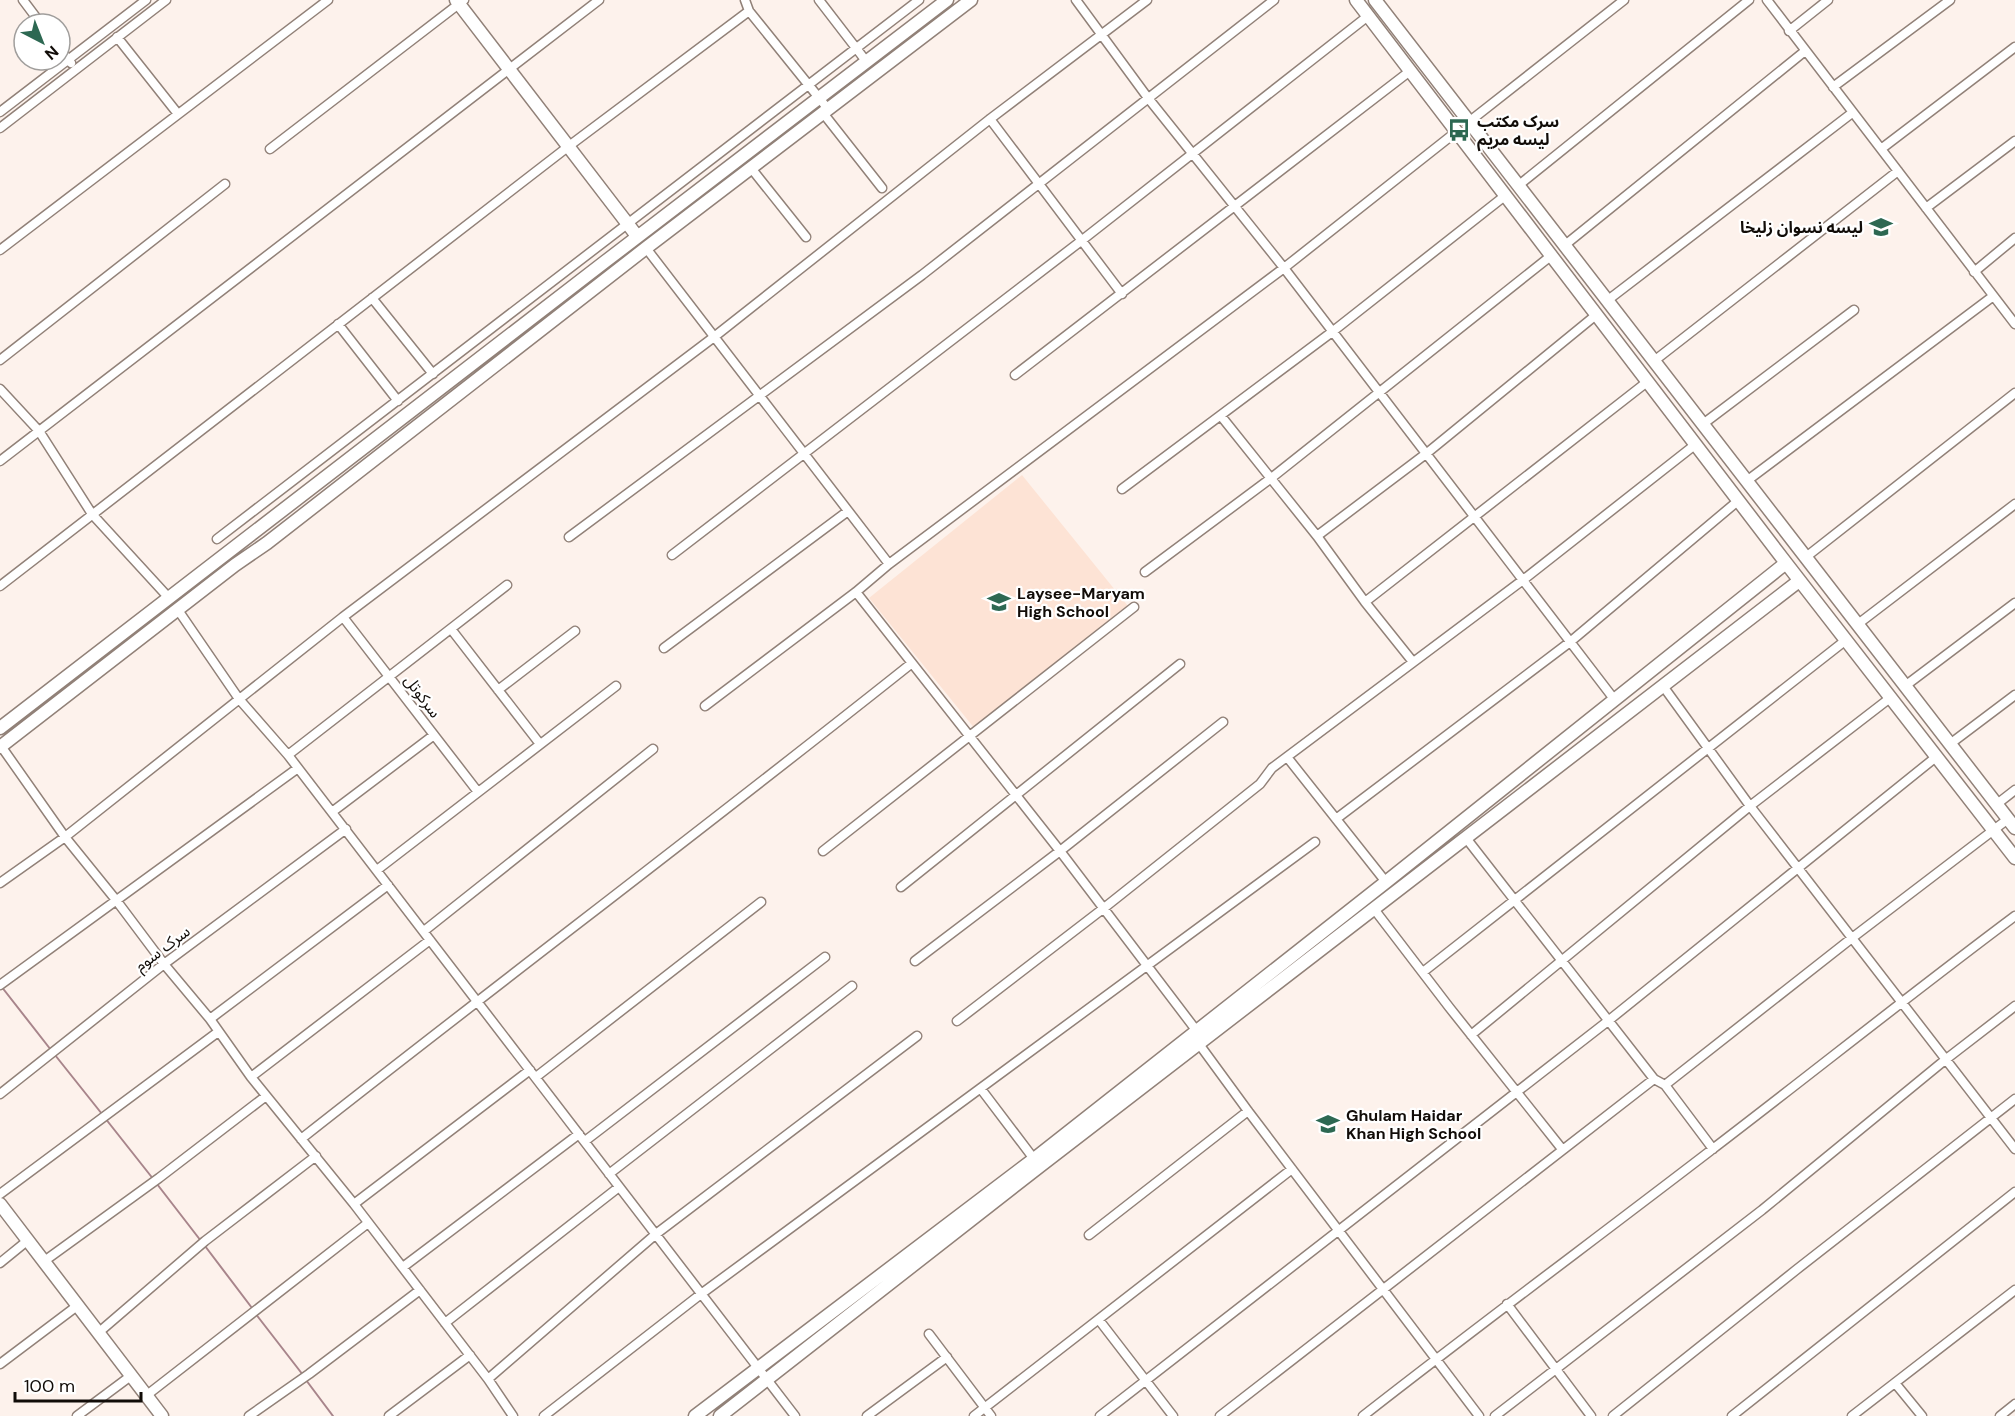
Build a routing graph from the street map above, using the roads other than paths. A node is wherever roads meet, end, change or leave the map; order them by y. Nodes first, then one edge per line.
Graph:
1 (146, 0) edge
2 (166, 0) edge
3 (328, 0) edge
4 (599, 0) edge
5 (745, 0) edge
6 (819, 0) edge
7 (919, 0) edge
8 (947, 0) edge
9 (971, 0) edge
10 (1076, 0) edge
11 (1147, 0) edge
12 (1274, 0) edge
13 (1356, 0) edge
14 (1375, 0) edge
15 (1624, 0) edge
16 (1749, 0) edge
17 (1767, 0) edge
18 (1828, 0) edge
19 (1950, 0) edge
20 (460, 1) edge
21 (749, 11) junction
22 (1368, 16) junction
23 (1789, 31) junction
24 (1103, 35) junction
25 (96, 38) junction
26 (117, 38) junction
27 (2015, 47) edge
28 (104, 48) junction
29 (857, 49) junction
30 (1805, 51) junction
31 (72, 56) edge
32 (866, 61) junction
33 (72, 64) edge
34 (76, 69) junction
35 (510, 69) junction
36 (51, 72) edge
37 (1410, 72) junction
38 (809, 85) junction
39 (1833, 87) junction
40 (819, 97) junction
41 (1149, 98) junction
42 (1454, 100) junction
43 (1440, 110) junction
44 (826, 111) junction
45 (0, 112) edge
46 (1852, 113) junction
47 (178, 114) junction
48 (990, 120) junction
49 (1470, 121) junction
50 (0, 128) edge
51 (1456, 132) junction
52 (1484, 139) junction
53 (2015, 141) edge
54 (569, 146) junction
55 (270, 149) dead end
56 (1881, 149) junction
57 (1470, 150) junction
58 (1193, 154) junction
59 (751, 168) junction
60 (1898, 171) junction
61 (718, 174) junction
62 (225, 184) dead end
63 (1037, 184) junction
64 (1519, 185) junction
65 (727, 186) junction
66 (882, 188) dead end
67 (1506, 195) junction
68 (686, 198) junction
69 (1234, 205) junction
70 (1926, 208) junction
71 (696, 210) junction
72 (628, 225) junction
73 (637, 236) junction
74 (806, 237) dead end
75 (2015, 238) edge
76 (1081, 241) junction
77 (1565, 245) junction
78 (646, 248) junction
79 (0, 250) edge
80 (1552, 255) junction
81 (1284, 268) junction
82 (1974, 272) junction
83 (1122, 294) junction
84 (1992, 297) junction
85 (372, 298) junction
86 (1608, 300) junction
87 (1854, 310) dead end
88 (1596, 315) junction
89 (338, 324) junction
90 (2015, 324) edge
91 (1332, 332) junction
92 (714, 337) junction
93 (0, 360) edge
94 (1654, 361) junction
95 (433, 374) junction
96 (1015, 375) dead end
97 (1647, 382) junction
98 (0, 389) edge
99 (1378, 392) junction
100 (2015, 393) edge
101 (759, 396) junction
102 (398, 401) junction
103 (1221, 416) junction
104 (1703, 424) junction
105 (39, 430) junction
106 (1696, 444) junction
107 (803, 453) junction
108 (1426, 453) junction
109 (0, 460) edge
110 (1270, 479) junction
111 (1748, 480) junction
112 (1122, 489) dead end
113 (1739, 500) junction
114 (2015, 504) edge
115 (848, 511) junction
116 (92, 514) junction
117 (1474, 516) junction
118 (258, 531) junction
119 (1317, 536) junction
120 (569, 537) dead end
121 (217, 539) dead end
122 (267, 543) junction
123 (226, 554) junction
124 (672, 555) dead end
125 (1806, 557) junction
126 (1786, 563) junction
127 (890, 564) junction
128 (235, 565) junction
129 (1145, 572) dead end
130 (1523, 580) junction
131 (1799, 581) junction
132 (507, 585) dead end
133 (0, 586) edge
134 (856, 592) junction
135 (168, 598) junction
136 (1365, 602) junction
137 (2015, 603) edge
138 (1134, 607) dead end
139 (178, 610) junction
140 (344, 617) junction
141 (1857, 624) junction
142 (451, 629) junction
143 (575, 631) dead end
144 (1846, 640) junction
145 (1570, 642) junction
146 (664, 648) dead end
147 (1413, 662) junction
148 (912, 663) junction
149 (1180, 664) dead end
150 (389, 676) junction
151 (616, 686) dead end
152 (1663, 686) junction
153 (1905, 686) junction
154 (498, 690) junction
155 (2015, 695) edge
156 (1890, 698) junction
157 (239, 699) junction
158 (1614, 699) junction
159 (705, 706) dead end
160 (1223, 722) dead end
161 (0, 728) edge
162 (434, 735) junction
163 (969, 736) junction
164 (540, 744) junction
165 (1950, 744) junction
166 (0, 747) edge
167 (1708, 748) junction
168 (653, 749) dead end
169 (288, 755) junction
170 (1287, 757) junction
171 (1936, 757) junction
172 (298, 768) junction
173 (2015, 790) edge
174 (478, 792) junction
175 (1016, 795) junction
176 (1996, 804) junction
177 (1750, 806) junction
178 (332, 812) junction
179 (1336, 819) junction
180 (2011, 824) edge
181 (345, 829) junction
182 (1993, 830) junction
183 (64, 837) junction
184 (1466, 838) junction
185 (1315, 842) dead end
186 (823, 851) dead end
187 (1060, 851) junction
188 (2015, 858) edge
189 (1797, 867) junction
190 (377, 870) junction
191 (1386, 882) junction
192 (0, 883) edge
193 (388, 885) junction
194 (901, 887) dead end
195 (116, 900) junction
196 (1514, 901) junction
197 (761, 902) dead end
198 (1104, 908) junction
199 (1374, 909) junction
200 (2015, 916) edge
201 (424, 931) junction
202 (1852, 938) junction
203 (430, 940) junction
204 (825, 957) dead end
205 (1561, 960) junction
206 (915, 961) dead end
207 (164, 964) junction
208 (1146, 966) junction
209 (1423, 972) junction
210 (0, 985) edge
211 (1265, 985) junction
212 (852, 986) dead end
213 (476, 1000) junction
214 (1901, 1001) junction
215 (2015, 1006) edge
216 (210, 1019) junction
217 (1608, 1021) junction
218 (957, 1022) dead end
219 (1197, 1030) junction
220 (219, 1032) junction
221 (1471, 1035) junction
222 (917, 1036) dead end
223 (1199, 1044) junction
224 (1945, 1060) junction
225 (533, 1073) junction
226 (251, 1077) junction
227 (1654, 1079) junction
228 (1665, 1085) junction
229 (981, 1089) junction
230 (1516, 1093) junction
231 (0, 1094) edge
232 (266, 1096) junction
233 (2015, 1099) edge
234 (1248, 1111) junction
235 (1991, 1118) junction
236 (582, 1137) junction
237 (301, 1138) junction
238 (1562, 1149) junction
239 (1713, 1149) junction
240 (2015, 1149) edge
241 (316, 1156) junction
242 (1034, 1159) junction
243 (1292, 1169) junction
244 (609, 1174) junction
245 (619, 1187) junction
246 (2015, 1192) edge
247 (0, 1194) edge
248 (0, 1204) edge
249 (354, 1204) junction
250 (368, 1223) junction
251 (1338, 1229) junction
252 (656, 1234) junction
253 (1089, 1235) dead end
254 (27, 1241) junction
255 (43, 1262) junction
256 (0, 1263) edge
257 (403, 1267) junction
258 (420, 1290) junction
259 (2015, 1290) edge
260 (1383, 1291) junction
261 (701, 1294) junction
262 (1507, 1304) junction
263 (77, 1306) junction
264 (1099, 1320) junction
265 (445, 1323) junction
266 (98, 1333) junction
267 (929, 1334) dead end
268 (470, 1355) junction
269 (947, 1357) junction
270 (1435, 1359) junction
271 (0, 1364) edge
272 (759, 1368) junction
273 (1556, 1370) junction
274 (132, 1375) junction
275 (488, 1379) junction
276 (767, 1379) junction
277 (1145, 1380) junction
278 (1895, 1383) junction
279 (147, 1395) junction
280 (2015, 1404) edge
281 (984, 1408) junction
282 (77, 1416) edge
283 (162, 1416) edge
284 (249, 1416) edge
285 (389, 1416) edge
286 (513, 1416) edge
287 (544, 1416) edge
288 (695, 1416) edge
289 (720, 1416) edge
290 (795, 1416) edge
291 (867, 1416) edge
292 (974, 1416) edge
293 (991, 1416) edge
294 (1100, 1416) edge
295 (1173, 1416) edge
296 (1220, 1416) edge
297 (1364, 1416) edge
298 (1479, 1416) edge
299 (1496, 1416) edge
300 (1591, 1416) edge
301 (1613, 1416) edge
302 (1732, 1416) edge
303 (1852, 1416) edge
304 (1923, 1416) edge
305 (2000, 1416) edge

1 - 25 street
2 - 26 street
3 - 47 street
4 - 35 street
5 - 21 street
6 - 29 street
7 - 29 street
8 - 32 main road
9 - 44 main road
10 - 24 street
11 - 24 street
12 - 41 street
13 - 22 main road
14 - 42 main road
15 - 49 street
16 - 64 street
17 - 23 street
18 - 23 street
19 - 39 street
20 - 35 main road
20 - 55 street
21 - 38 street
21 - 54 street
22 - 37 main road
22 - 58 street
23 - 30 street
24 - 41 street
24 - 48 street
25 - 28 street
25 - 31 street
26 - 28 street
26 - 47 street
27 - 56 street
28 - 34 street
29 - 32 street
29 - 38 street
30 - 39 street
30 - 77 street
32 - 40 main road
33 - 34 street
34 - 50 street
35 - 54 main road
35 - 105 street
36 - 45 street
37 - 43 main road
37 - 69 street
38 - 40 street
38 - 72 street
39 - 46 street
40 - 44 street
40 - 61 main road
41 - 58 street
41 - 63 street
42 - 43 main road
42 - 49 main road
43 - 51 main road
44 - 59 main road
44 - 66 street
46 - 56 street
46 - 86 street
47 - 79 street
48 - 63 street
48 - 92 street
49 - 52 main road
51 - 57 main road
51 - 81 street
52 - 57 main road
52 - 64 main road
53 - 70 street
54 - 72 main road
54 - 85 street
56 - 60 street
57 - 67 main road
58 - 69 street
58 - 76 street
59 - 65 main road
59 - 74 street
60 - 70 street
60 - 94 street
61 - 65 main road
61 - 68 main road
62 - 93 street
63 - 76 street
63 - 101 street
64 - 77 main road
65 - 71 main road
67 - 80 main road
67 - 91 street
68 - 71 main road
68 - 73 main road
69 - 81 street
69 - 83 street
70 - 82 street
71 - 78 main road
72 - 73 main road
72 - 95 street
73 - 118 main road
75 - 82 street
76 - 83 street
76 - 107 street
77 - 86 main road
78 - 92 street
78 - 122 main road
80 - 88 main road
80 - 99 street
81 - 91 street
81 - 127 street
82 - 84 street
83 - 96 street
84 - 90 street
84 - 111 street
85 - 89 street
85 - 95 street
86 - 94 main road
87 - 104 street
88 - 97 main road
88 - 108 street
89 - 102 street
89 - 116 street
91 - 99 street
91 - 103 street
92 - 101 street
92 - 140 street
94 - 104 main road
95 - 102 street
97 - 106 main road
97 - 117 street
98 - 105 street
99 - 108 street
99 - 110 street
100 - 125 street
101 - 107 street
101 - 120 street
102 - 121 street
103 - 110 street
103 - 112 street
104 - 111 main road
105 - 109 street
105 - 116 street
106 - 113 main road
106 - 130 street
107 - 115 street
107 - 124 street
108 - 117 street
108 - 119 street
110 - 119 street
110 - 129 street
111 - 125 main road
113 - 126 main road
113 - 145 street
114 - 141 street
115 - 127 street
115 - 146 street
116 - 133 street
116 - 135 street
117 - 130 street
117 - 136 street
118 - 122 main road
118 - 123 main road
119 - 136 street
122 - 128 main road
123 - 128 main road
123 - 135 main road
125 - 141 main road
126 - 131 main road
126 - 158 main road
127 - 134 street
128 - 139 main road
130 - 145 street
130 - 147 street
131 - 144 main road
131 - 152 main road
132 - 142 street
134 - 148 street
134 - 159 street
135 - 161 main road
136 - 147 street
137 - 153 street
138 - 163 street
139 - 157 street
139 - 166 main road
140 - 150 street, سرکوتل
140 - 157 street
141 - 153 main road
142 - 150 street
142 - 154 street
143 - 154 street
144 - 156 main road
144 - 167 street
145 - 158 street
145 - 179 street
147 - 170 street
148 - 163 street
148 - 213 street
149 - 175 street
150 - 162 street, سرکوتل
150 - 169 street
151 - 164 street
152 - 167 street
152 - 184 main road
153 - 165 main road
154 - 164 street
155 - 165 street
156 - 171 main road
156 - 177 street
157 - 169 street
157 - 183 street
158 - 191 main road
160 - 187 street
162 - 174 street, سرکوتل
162 - 178 street
163 - 175 street
163 - 186 street
164 - 174 street
165 - 176 main road
166 - 183 street
167 - 177 street
167 - 196 street
168 - 201 street
169 - 172 street
170 - 179 street
170 - 198 street
171 - 182 main road
171 - 189 street
172 - 178 street
172 - 195 street
173 - 176 street
174 - 190 street
175 - 187 street
175 - 194 street
176 - 180 main road
177 - 189 street
177 - 205 street
178 - 181 street
179 - 191 street
180 - 182 street
181 - 190 street
181 - 207 street, سرک سوم
182 - 188 main road
182 - 202 street
183 - 192 street
183 - 195 street
184 - 196 street
184 - 199 main road
185 - 208 street
187 - 198 street
187 - 206 street
189 - 202 street
189 - 217 street
190 - 193 street
191 - 211 main road
193 - 201 street
193 - 216 street
195 - 207 street
195 - 210 street
196 - 205 street
196 - 209 street
197 - 225 street
198 - 208 street
198 - 218 street
199 - 209 street
199 - 211 main road
200 - 214 street
201 - 203 street
202 - 214 street
202 - 228 street
203 - 213 street
203 - 226 street
204 - 236 street
205 - 217 street
205 - 221 street
207 - 216 street
207 - 231 street, سرک سوم
208 - 219 street
208 - 229 street
209 - 221 street
211 - 219 main road
211 - 223 main road
212 - 244 street
213 - 225 street
213 - 237 street
214 - 224 street
214 - 239 street
215 - 224 street
216 - 220 street
217 - 227 street
217 - 230 street
219 - 242 main road
220 - 226 street
220 - 247 street
221 - 230 street
222 - 252 street
223 - 234 street
223 - 276 main road
224 - 235 street
224 - 273 street
225 - 236 street
225 - 249 street
226 - 232 street
227 - 228 street
227 - 238 street
228 - 239 street
229 - 242 street
229 - 261 street
230 - 238 street
230 - 251 street
232 - 237 street
232 - 255 street
233 - 235 street
234 - 243 street
234 - 253 street
235 - 240 street
235 - 301 street
236 - 244 street
236 - 257 street
237 - 241 street
238 - 260 street
239 - 262 street
241 - 249 street
241 - 266 street
242 - 272 main road
243 - 251 street
243 - 264 street
244 - 245 street
245 - 252 street
245 - 265 street
246 - 302 street
248 - 254 main road
249 - 250 street
250 - 257 street
250 - 279 street
251 - 260 street
251 - 277 street
252 - 261 street
252 - 275 street
254 - 255 main road
254 - 256 street
255 - 263 main road
257 - 258 street
258 - 265 street
258 - 284 street
259 - 278 street
260 - 270 street
260 - 296 street
261 - 272 street
261 - 287 street
262 - 270 street
262 - 273 street
263 - 266 main road
263 - 271 street
264 - 277 street
264 - 281 street
265 - 268 street
266 - 274 main road
267 - 269 street
268 - 275 street
268 - 285 street
269 - 281 street
269 - 291 street
270 - 297 street
270 - 298 street
272 - 276 street
272 - 288 main road
273 - 299 street
273 - 300 street
274 - 279 main road
274 - 282 street
275 - 286 street
276 - 289 main road
276 - 290 street
277 - 294 street
277 - 295 street
278 - 303 street
278 - 304 street
279 - 283 main road
280 - 305 street
281 - 292 street
281 - 293 street

